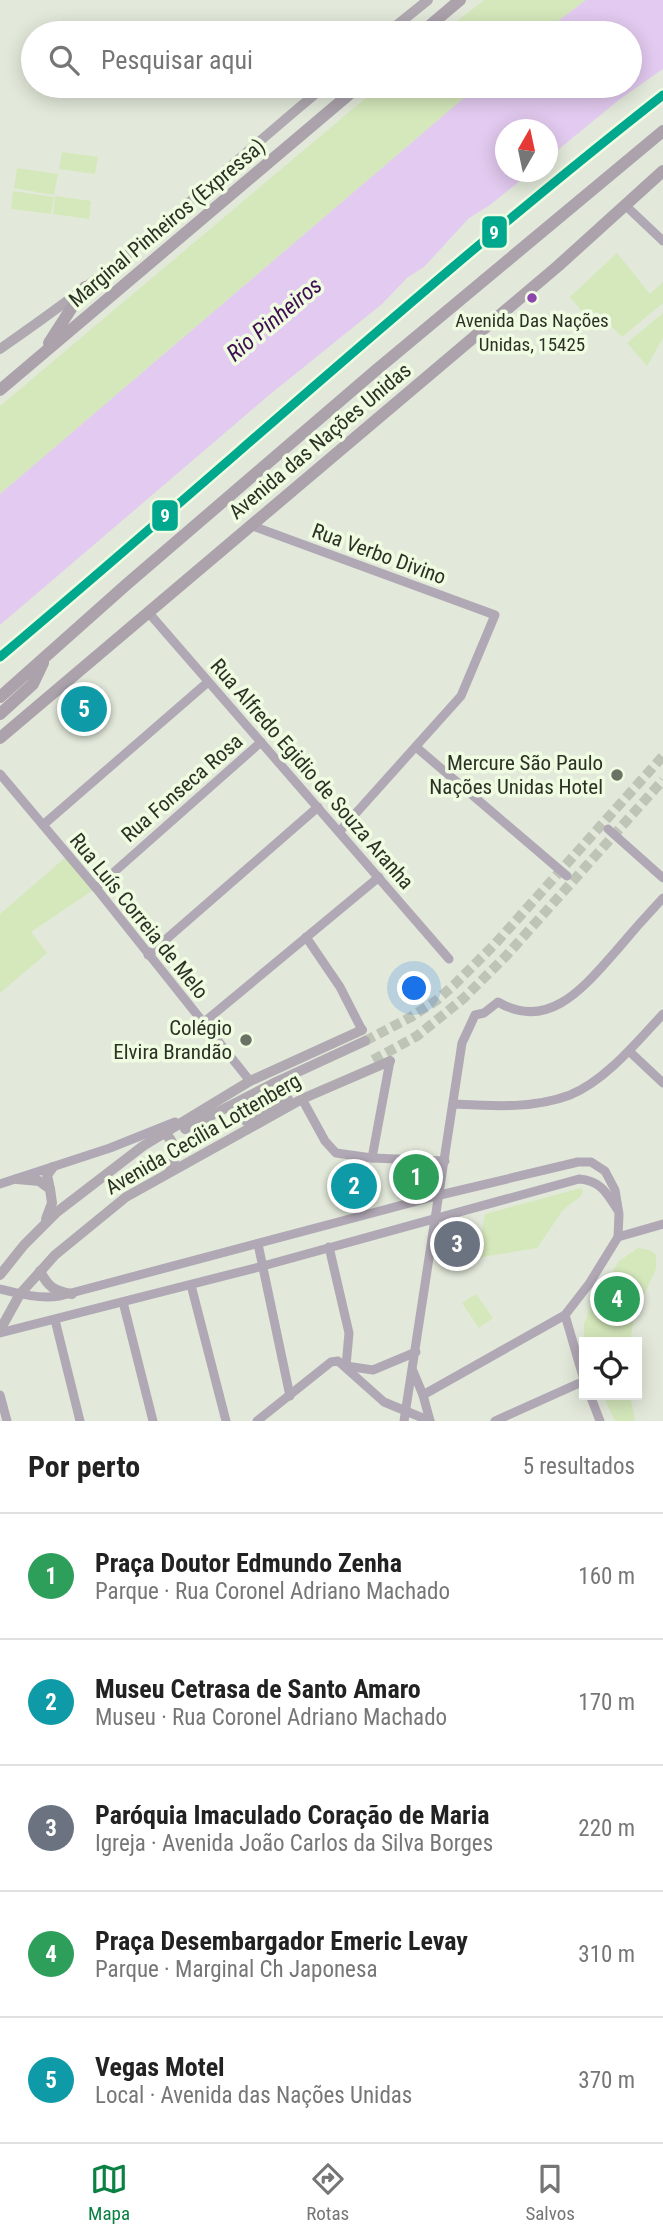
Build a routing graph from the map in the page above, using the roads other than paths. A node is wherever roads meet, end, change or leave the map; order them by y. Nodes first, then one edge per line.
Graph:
1 (428, 0) edge
2 (460, 0) edge
3 (402, 21) edge
4 (435, 21) edge
5 (310, 98) edge
6 (345, 98) edge
7 (663, 131) edge
8 (663, 171) edge
9 (625, 205) junction
10 (663, 240) edge
11 (85, 288) junction
12 (0, 349) edge
13 (42, 354) junction
14 (0, 390) edge
15 (250, 525) junction
16 (148, 612) junction
17 (45, 659) junction
18 (208, 682) junction
19 (0, 696) edge
20 (0, 715) edge
21 (0, 738) edge
22 (261, 742) junction
23 (416, 747) junction
24 (0, 774) edge
25 (318, 807) junction
26 (43, 825) junction
27 (608, 829) dead end
28 (339, 832) junction
29 (567, 876) dead end
30 (379, 877) junction
31 (663, 878) edge
32 (96, 888) junction
33 (663, 898) edge
34 (306, 937) junction
35 (148, 955) junction
36 (449, 959) dead end
37 (663, 1014) edge
38 (203, 1023) junction
39 (364, 1036) junction
40 (629, 1051) junction
41 (373, 1060) tunnel mouth
42 (390, 1061) joint
43 (250, 1081) junction
44 (663, 1083) edge
45 (302, 1099) junction
46 (453, 1104) junction
47 (163, 1133) junction
48 (208, 1150) junction
49 (372, 1158) junction
50 (445, 1161) junction
51 (590, 1162) junction
52 (53, 1167) junction
53 (170, 1171) junction
54 (17, 1179) junction
55 (590, 1180) junction
56 (0, 1184) edge
57 (609, 1188) junction
58 (50, 1189) junction
59 (440, 1195) junction
60 (436, 1219) junction
61 (43, 1224) junction
62 (663, 1224) edge
63 (618, 1237) junction
64 (258, 1244) junction
65 (329, 1247) junction
66 (263, 1266) junction
67 (40, 1271) junction
68 (0, 1275) edge
69 (191, 1285) junction
70 (0, 1289) edge
71 (20, 1294) junction
72 (72, 1294) junction
73 (123, 1302) junction
74 (565, 1315) junction
75 (55, 1320) junction
76 (0, 1331) edge
77 (416, 1352) junction
78 (579, 1364) edge
79 (346, 1366) junction
80 (413, 1369) junction
81 (373, 1370) junction
82 (579, 1383) edge
83 (365, 1385) junction
84 (0, 1395) edge
85 (423, 1395) junction
86 (290, 1396) junction
87 (592, 1400) edge
88 (406, 1410) junction
89 (7, 1421) edge
90 (80, 1421) edge
91 (153, 1421) edge
92 (226, 1421) edge
93 (257, 1421) edge
94 (404, 1421) edge
95 (430, 1421) edge
96 (495, 1421) edge
97 (600, 1421) edge

1 - 3 main road
2 - 4 highway
5 - 11 main road
6 - 13 highway, Marginal Pinheiros (Expressa)
7 - 17 highway
8 - 9 highway, Avenida das Nações Unidas
9 - 10 street
9 - 15 highway, Avenida das Nações Unidas
11 - 12 main road
11 - 13 highway
13 - 14 highway, Marginal Pinheiros (Expressa)
15 - 16 highway, Avenida das Nações Unidas
15 - 23 street, Rua Verbo Divino
16 - 18 street, Rua Alfredo Egidio de Souza Aranha
16 - 21 highway, Avenida das Nações Unidas
17 - 19 highway
17 - 20 highway
18 - 22 street, Rua Alfredo Egidio de Souza Aranha
18 - 26 street
22 - 25 street, Rua Alfredo Egidio de Souza Aranha
22 - 32 street, Rua Fonseca Rosa
23 - 28 street
23 - 29 street
24 - 26 street, Rua Luís Correia de Melo
25 - 28 street, Rua Alfredo Egidio de Souza Aranha
25 - 35 street
26 - 32 street, Rua Luís Correia de Melo
27 - 31 street
28 - 30 street, Rua Alfredo Egidio de Souza Aranha
30 - 34 street
30 - 36 street, Rua Alfredo Egidio de Souza Aranha
32 - 35 street, Rua Luís Correia de Melo
33 - 46 street
34 - 38 street
34 - 39 street
35 - 38 street, Rua Luís Correia de Melo
37 - 40 street
38 - 43 street, Rua Luís Correia de Melo
39 - 43 main road, Avenida Cecília Lottenberg
39 - 47 main road
40 - 44 street
40 - 46 street
41 - 48 main road
42 - 45 main road, Avenida Cecília Lottenberg
42 - 49 street
43 - 47 main road, Avenida Cecília Lottenberg
45 - 48 main road, Avenida Cecília Lottenberg
45 - 49 street
46 - 50 street
47 - 52 street
47 - 53 main road
47 - 61 main road, Avenida Cecília Lottenberg
48 - 53 main road, Avenida Cecília Lottenberg
49 - 50 street
50 - 59 street
51 - 55 street
51 - 57 street
51 - 59 street
52 - 54 street
52 - 58 main road
53 - 67 main road, Avenida Cecília Lottenberg
54 - 56 street
54 - 58 main road
55 - 57 street
55 - 60 street
57 - 63 street
58 - 61 main road
59 - 60 street
59 - 64 street
60 - 65 street
60 - 77 street
61 - 68 main road, Avenida Cecília Lottenberg
62 - 63 street
63 - 74 street
64 - 66 street
64 - 72 street
65 - 66 street
65 - 79 street
66 - 69 street
66 - 86 street
67 - 71 main road, Avenida Cecília Lottenberg
67 - 72 main road
69 - 73 street
69 - 92 street
70 - 71 street
71 - 72 street
71 - 76 main road, Avenida Cecília Lottenberg
73 - 75 street
73 - 91 street
74 - 78 street
74 - 85 street
75 - 76 street
75 - 90 street
77 - 80 street
77 - 81 street
79 - 81 street
79 - 83 street
79 - 86 street
80 - 85 street
80 - 88 street
81 - 83 street
82 - 96 street
83 - 88 street
84 - 89 street
85 - 95 street
86 - 93 street
87 - 97 street
88 - 94 street
88 - 95 street

